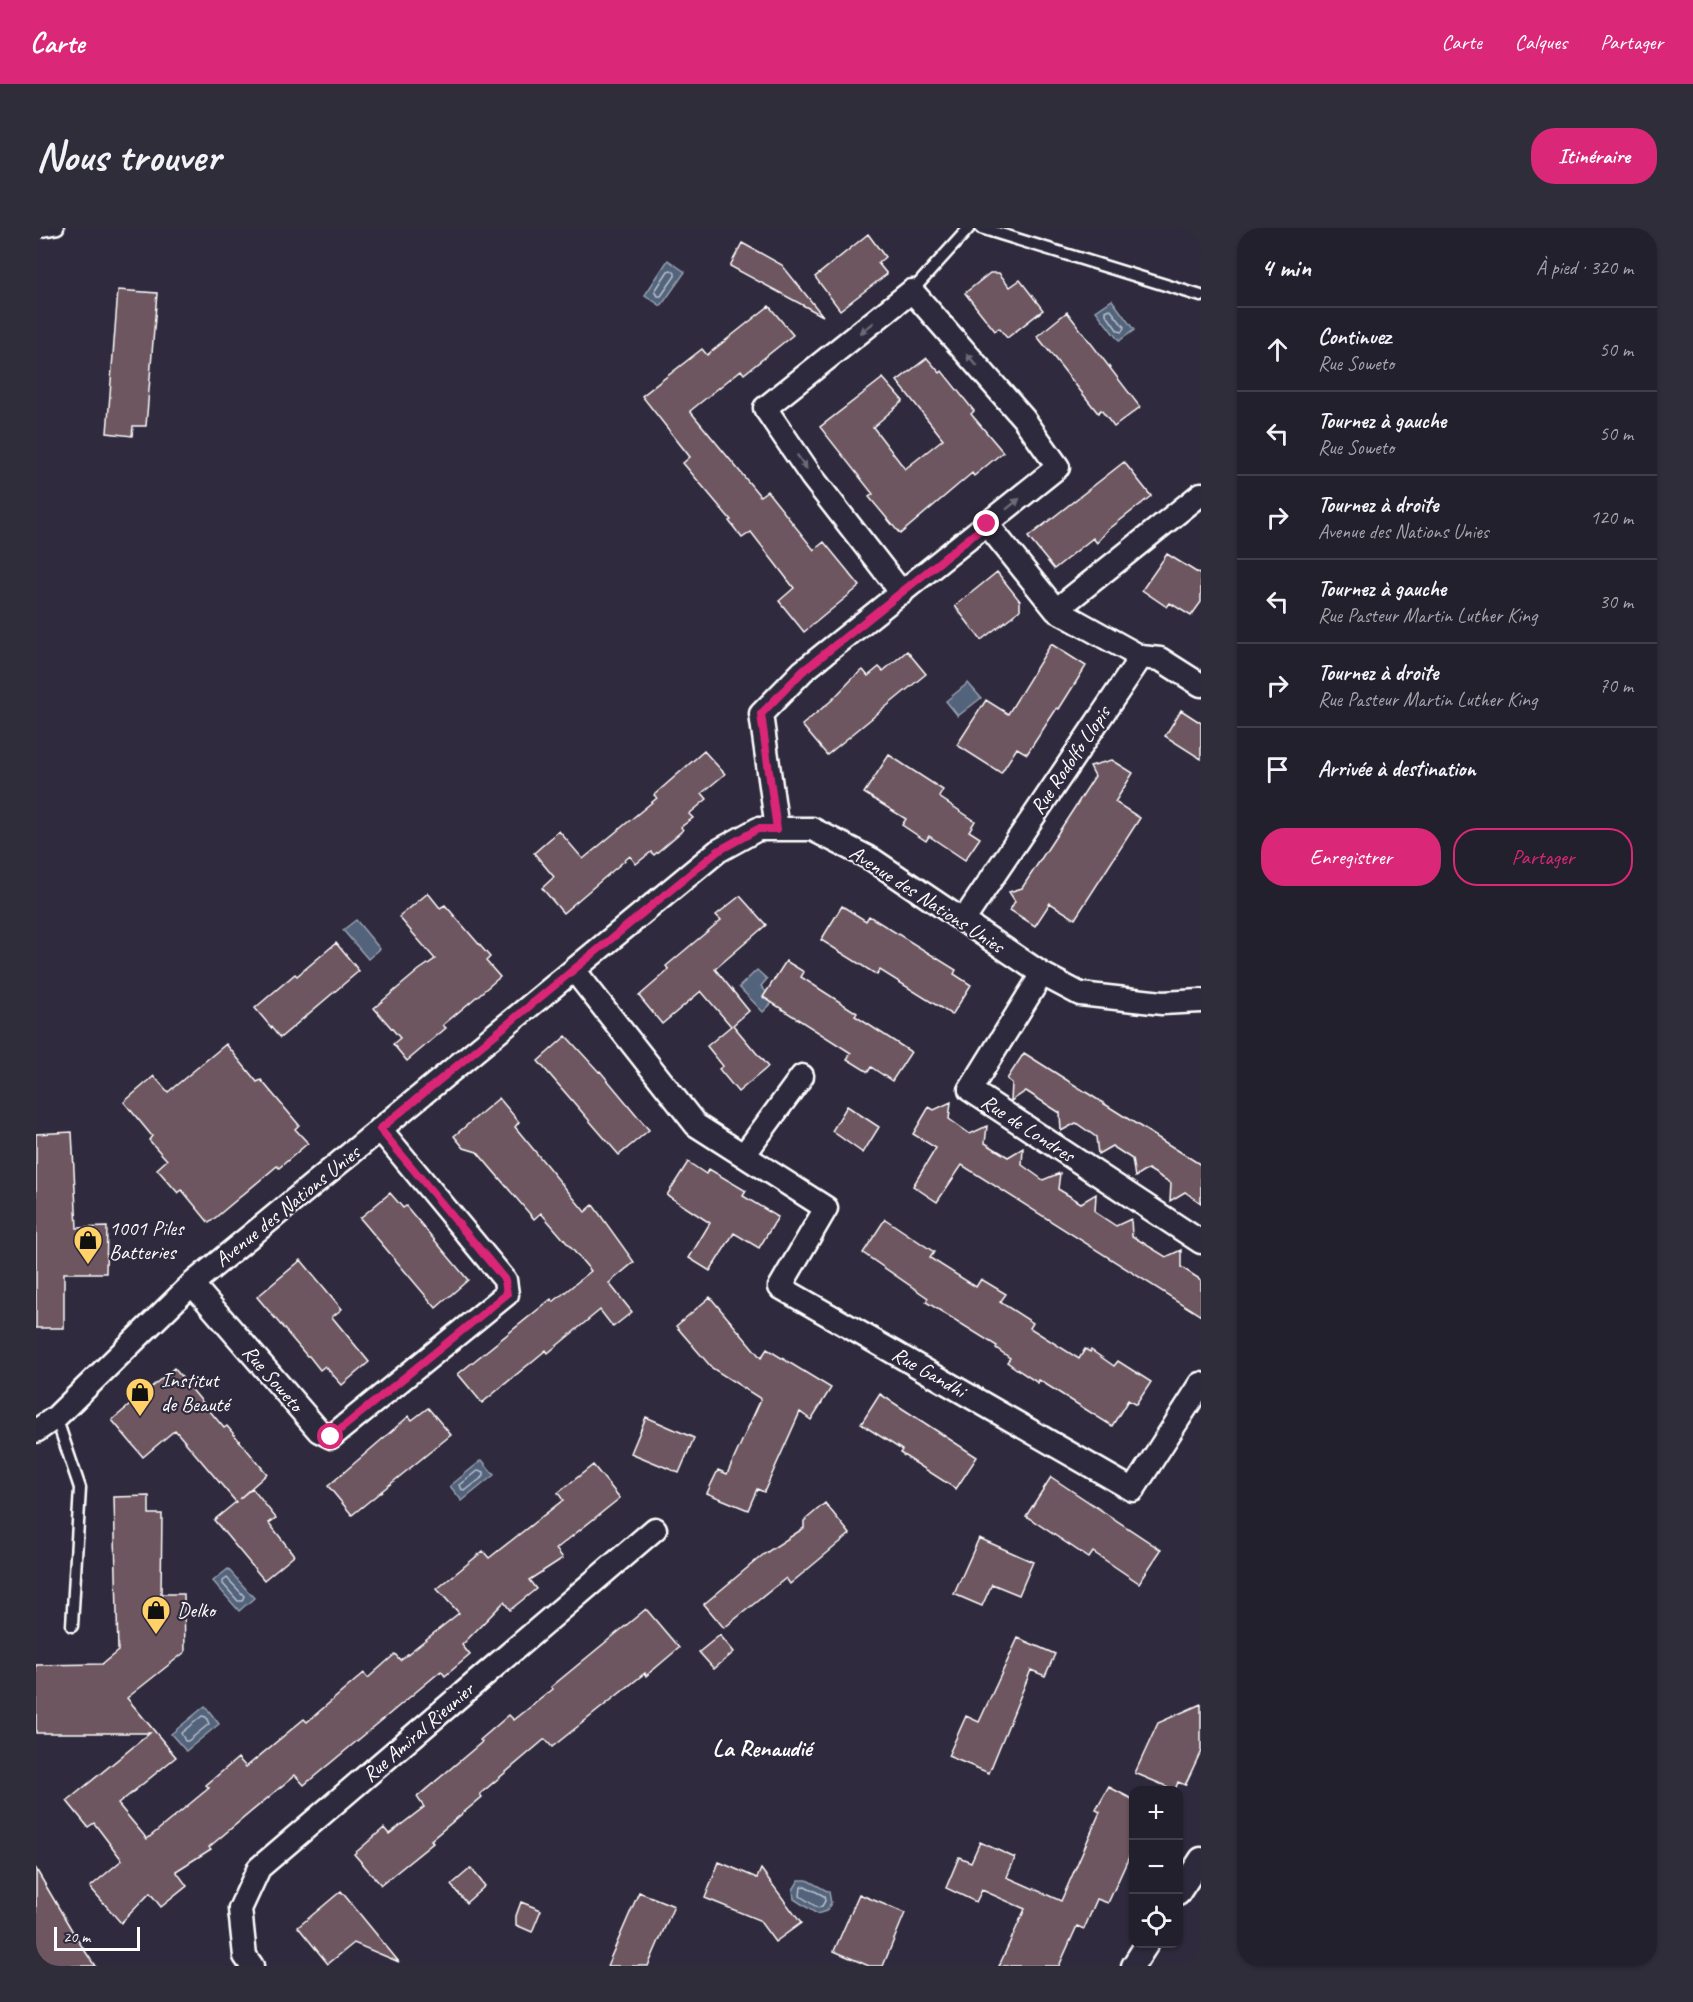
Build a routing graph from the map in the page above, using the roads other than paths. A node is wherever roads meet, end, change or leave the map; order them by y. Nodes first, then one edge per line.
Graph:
1 (58, 228) edge
2 (969, 228) edge
3 (981, 228) edge
4 (36, 232) edge
5 (912, 291) junction
6 (1201, 296) edge
7 (1201, 494) edge
8 (987, 524) junction
9 (902, 593) junction
10 (1056, 610) junction
11 (1141, 657) junction
12 (1201, 685) edge
13 (777, 829) junction
14 (963, 921) junction
15 (574, 970) junction
16 (1042, 974) junction
17 (1201, 1001) edge
18 (802, 1076) dead end
19 (380, 1129) junction
20 (744, 1155) junction
21 (1201, 1242) edge
22 (192, 1284) junction
23 (1201, 1384) edge
24 (56, 1418) junction
25 (36, 1431) edge
26 (655, 1529) dead end
27 (72, 1626) dead end
28 (1201, 1859) edge
29 (1183, 1888) edge
30 (1144, 1948) edge
31 (252, 1966) edge
32 (1133, 1966) edge

1 - 4 lane
2 - 5 lane
3 - 6 lane
8 -> 5 street
5 -> 9 street
7 - 10 street
8 - 9 street
8 - 10 street
9 - 13 street
10 - 11 street
11 - 12 street
11 - 14 street, Rue Rodolfo Llopis
13 - 14 street, Avenue des Nations Unies
13 - 15 street, Avenue des Nations Unies
14 - 16 street, Avenue des Nations Unies
15 - 19 street, Avenue des Nations Unies
15 - 20 street, Rue Gandhi
16 - 17 street, Avenue des Nations Unies
16 - 21 street, Rue de Londres
18 - 20 street
19 - 22 street, Avenue des Nations Unies
19 - 22 street, Rue Soweto
20 - 23 street, Rue Gandhi
22 - 24 street, Avenue des Nations Unies
24 - 25 street, Avenue des Nations Unies
24 - 27 lane
26 - 31 street, Rue Amiral Rieunier
28 - 29 street
30 - 32 street

